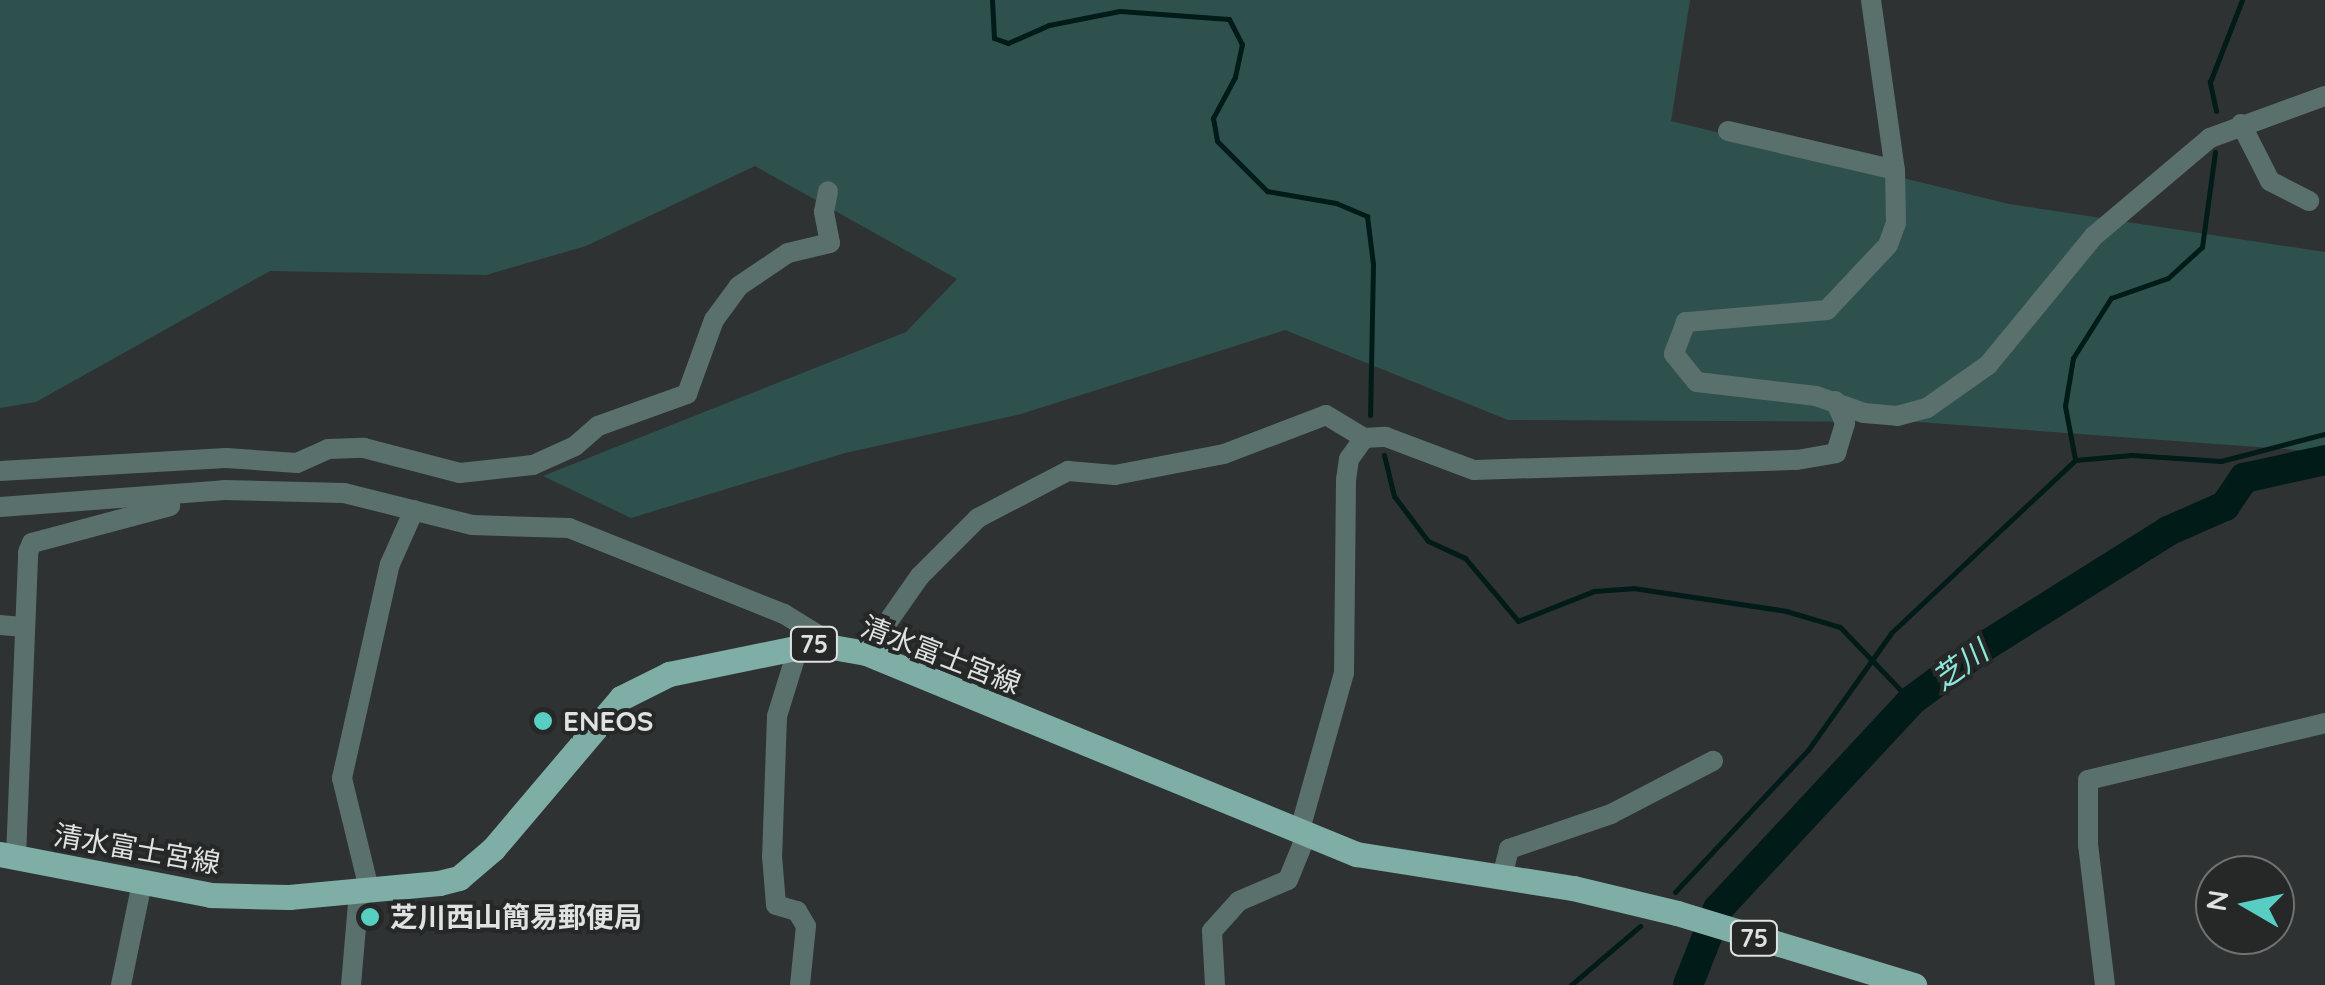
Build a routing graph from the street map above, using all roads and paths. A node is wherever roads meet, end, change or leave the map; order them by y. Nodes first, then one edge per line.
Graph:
1 (1870, 0) edge
2 (2325, 96) edge
3 (2240, 124) junction
4 (1728, 130) dead end
5 (1895, 170) junction
6 (828, 191) dead end
7 (2309, 200) dead end
8 (1835, 401) junction
9 (1364, 438) junction
10 (0, 471) edge
11 (207, 494) junction
12 (0, 507) edge
13 (414, 510) junction
14 (0, 625) edge
15 (24, 627) junction
16 (799, 645) junction
17 (839, 648) junction
18 (866, 654) junction
19 (2325, 723) edge
20 (1712, 761) dead end
21 (1302, 835) junction
22 (8, 856) edge
23 (1502, 877) junction
24 (142, 883) junction
25 (364, 890) junction
26 (121, 985) edge
27 (351, 985) edge
28 (800, 985) edge
29 (1214, 985) edge
30 (1911, 985) edge
31 (2105, 985) edge

1 - 5 street
2 - 3 street
3 - 7 street
3 - 8 street
4 - 5 street
5 - 8 street
6 - 10 street
8 - 9 street
9 - 18 street
9 - 21 street
11 - 12 street
11 - 13 street
11 - 15 street
13 - 17 street
13 - 25 street
14 - 15 street
15 - 22 street
16 - 17 main road, 清水富士宮線 / 75
16 - 25 main road, 清水富士宮線 / 75
16 - 28 street
17 - 18 main road, 清水富士宮線 / 75
18 - 21 main road, 清水富士宮線 / 75
19 - 31 street
20 - 23 street
21 - 23 main road, 清水富士宮線 / 75
21 - 29 street
22 - 24 main road, 清水富士宮線 / 75
23 - 30 main road, 清水富士宮線 / 75
24 - 25 main road, 清水富士宮線 / 75
24 - 26 street
25 - 27 street

